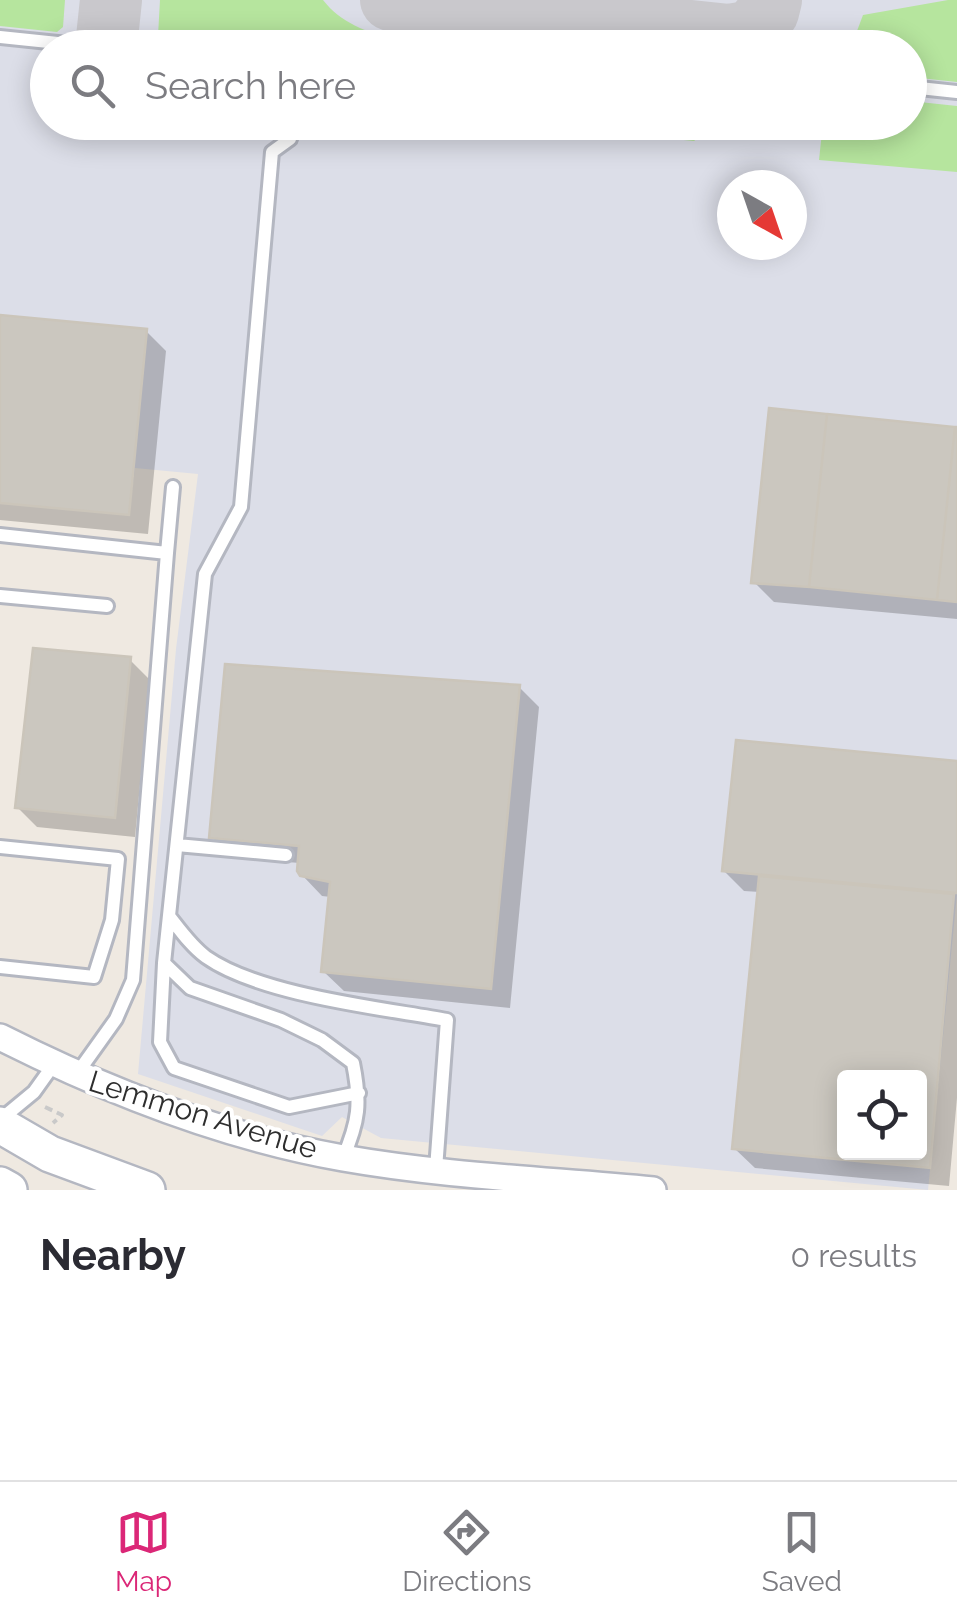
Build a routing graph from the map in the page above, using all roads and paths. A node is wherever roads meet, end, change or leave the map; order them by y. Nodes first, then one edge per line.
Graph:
1 (0, 37) edge
2 (30, 40) edge
3 (927, 89) edge
4 (957, 92) edge
5 (287, 140) edge
6 (173, 487) dead end
7 (0, 535) edge
8 (167, 553) junction
9 (0, 596) edge
10 (107, 606) dead end
11 (177, 845) junction
12 (0, 847) edge
13 (286, 855) dead end
14 (169, 916) junction
15 (164, 963) junction
16 (0, 967) edge
17 (0, 1037) edge
18 (65, 1070) junction
19 (359, 1092) junction
20 (0, 1122) edge
21 (343, 1158) junction
22 (436, 1169) junction
23 (0, 1185) edge
24 (9, 1190) edge
25 (147, 1190) edge
26 (653, 1190) edge

1 - 2 lane
3 - 4 lane
5 - 11 lane
6 - 8 lane
7 - 8 lane
8 - 18 lane
9 - 10 lane
11 - 13 lane
11 - 14 lane
12 - 16 lane
14 - 15 lane
14 - 22 lane
15 - 19 lane
15 - 19 lane
17 - 18 street, Lemmon Avenue
18 - 20 lane
18 - 21 street, Lemmon Avenue
19 - 21 lane
20 - 25 main road
21 - 22 street, Lemmon Avenue
22 - 26 street, Lemmon Avenue
23 - 24 main road

